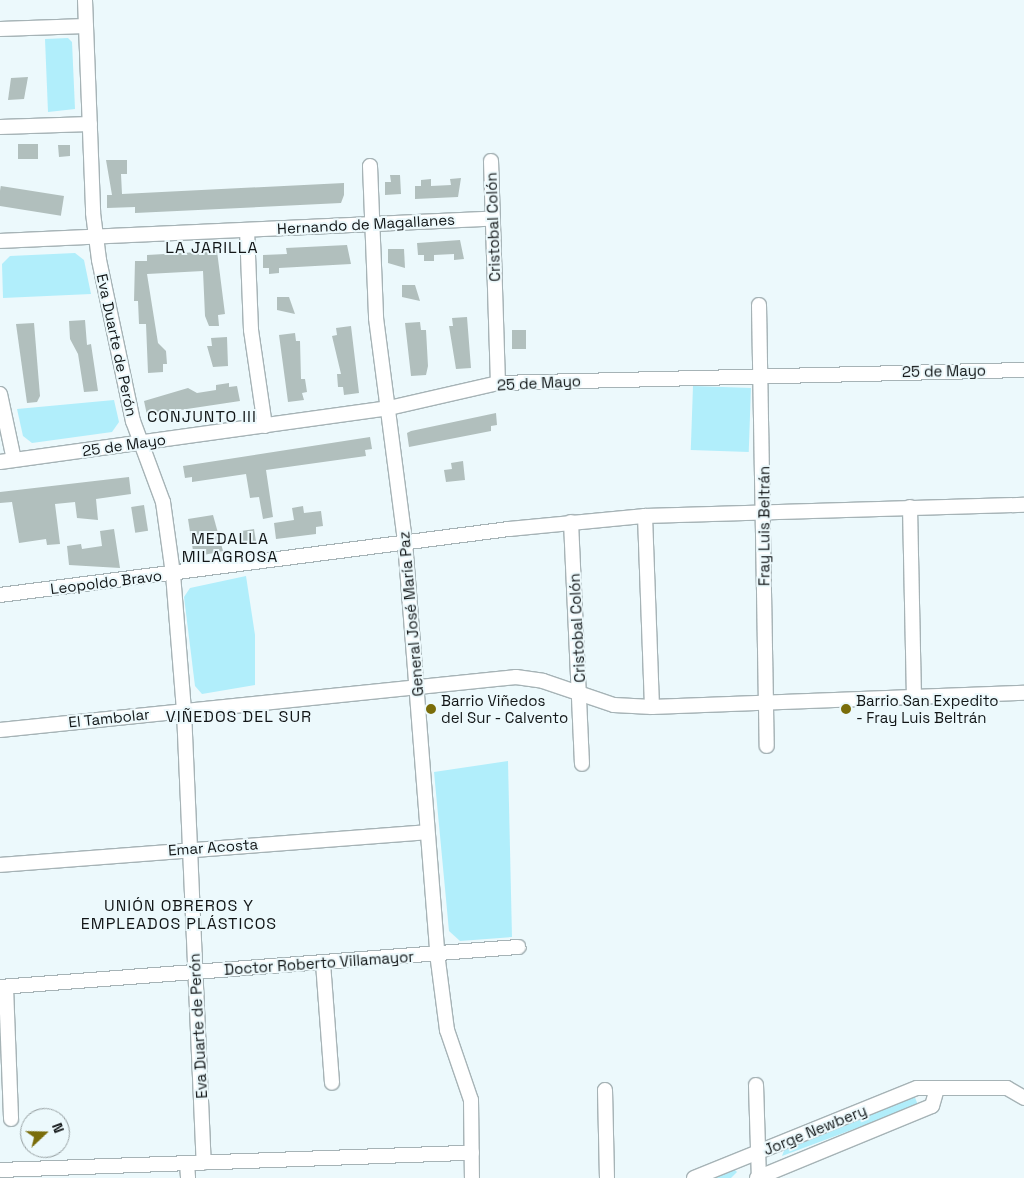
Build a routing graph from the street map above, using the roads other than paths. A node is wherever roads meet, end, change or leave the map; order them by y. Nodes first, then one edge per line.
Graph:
1 (85, 0) edge
2 (86, 26) junction
3 (0, 29) edge
4 (90, 124) junction
5 (0, 127) edge
6 (491, 161) dead end
7 (370, 166) dead end
8 (493, 218) junction
9 (372, 224) junction
10 (247, 230) junction
11 (96, 236) junction
12 (0, 240) edge
13 (759, 305) dead end
14 (1024, 370) edge
15 (762, 374) junction
16 (498, 383) junction
17 (0, 394) edge
18 (389, 408) junction
19 (265, 426) junction
20 (141, 443) junction
21 (7, 461) edge
22 (1024, 505) edge
23 (910, 507) junction
24 (762, 510) junction
25 (645, 516) junction
26 (571, 522) junction
27 (405, 542) junction
28 (173, 574) junction
29 (0, 595) edge
30 (418, 687) junction
31 (580, 693) junction
32 (1024, 693) edge
33 (914, 698) junction
34 (767, 704) junction
35 (652, 707) junction
36 (184, 711) junction
37 (0, 730) edge
38 (767, 746) dead end
39 (582, 764) dead end
40 (426, 832) junction
41 (187, 849) junction
42 (0, 865) edge
43 (518, 947) dead end
44 (437, 953) junction
45 (322, 963) junction
46 (197, 972) junction
47 (3, 987) edge
48 (332, 1083) dead end
49 (756, 1084) dead end
50 (605, 1090) dead end
51 (936, 1090) junction
52 (1024, 1098) edge
53 (11, 1119) dead end
54 (472, 1153) junction
55 (758, 1154) junction
56 (187, 1163) junction
57 (204, 1163) junction
58 (0, 1170) edge
59 (188, 1178) edge
60 (472, 1178) edge
61 (607, 1178) edge
62 (694, 1178) edge
63 (758, 1178) edge

1 - 2 street, Eva Duarte de Perón
2 - 3 street
2 - 4 street, Eva Duarte de Perón
4 - 5 street
4 - 11 street, Eva Duarte de Perón
6 - 8 street, Cristobal Colón
7 - 9 street, General José María Paz
8 - 9 street, Hernando de Magallanes
8 - 16 street, Cristobal Colón
9 - 10 street, Hernando de Magallanes
9 - 18 street, General José María Paz
10 - 11 street, Hernando de Magallanes
10 - 19 street
11 - 12 street, Hernando de Magallanes
11 - 20 street, Eva Duarte de Perón
13 - 15 street, Fray Luis Beltrán
14 - 15 street, 25 de Mayo
15 - 16 street, 25 de Mayo
15 - 24 street, Fray Luis Beltrán
16 - 18 street, 25 de Mayo
17 - 21 street
18 - 19 street, 25 de Mayo
18 - 27 street, General José María Paz
19 - 20 street, 25 de Mayo
20 - 21 street, 25 de Mayo
20 - 28 street, Eva Duarte de Perón
22 - 23 street, Leopoldo Bravo
23 - 24 street, Leopoldo Bravo
23 - 33 street
24 - 25 street, Leopoldo Bravo
24 - 34 street, Fray Luis Beltrán
25 - 26 street, Leopoldo Bravo
25 - 35 street
26 - 27 street, Leopoldo Bravo
26 - 31 street, Cristobal Colón
27 - 28 street, Leopoldo Bravo
27 - 30 street, General José María Paz
28 - 29 street, Leopoldo Bravo
28 - 36 street, Eva Duarte de Perón
30 - 31 street, El Tambolar
30 - 36 street, El Tambolar
30 - 40 street, General José María Paz
31 - 35 street, El Tambolar
31 - 39 street, Cristobal Colón
32 - 33 street, El Tambolar
33 - 34 street, El Tambolar
34 - 35 street, El Tambolar
34 - 38 street, Fray Luis Beltrán
36 - 37 street, El Tambolar
36 - 41 street, Eva Duarte de Perón
40 - 41 street, Emar Acosta
40 - 44 street, General José María Paz
41 - 42 street, Emar Acosta
41 - 46 street, Eva Duarte de Perón
43 - 44 street, Doctor Roberto Villamayor
44 - 45 street, Doctor Roberto Villamayor
44 - 54 street, General José María Paz
45 - 46 street, Doctor Roberto Villamayor
45 - 48 street
46 - 47 street, Doctor Roberto Villamayor
46 - 57 street, Eva Duarte de Perón
47 - 53 street
49 - 55 street
50 - 61 street
51 - 52 street, Jorge Newbery
51 - 55 street, Jorge Newbery
51 - 63 street, Jorge Newbery
54 - 57 street
54 - 60 street, General José María Paz
55 - 62 street, Jorge Newbery
55 - 63 street
56 - 57 street
56 - 58 street
56 - 59 street

